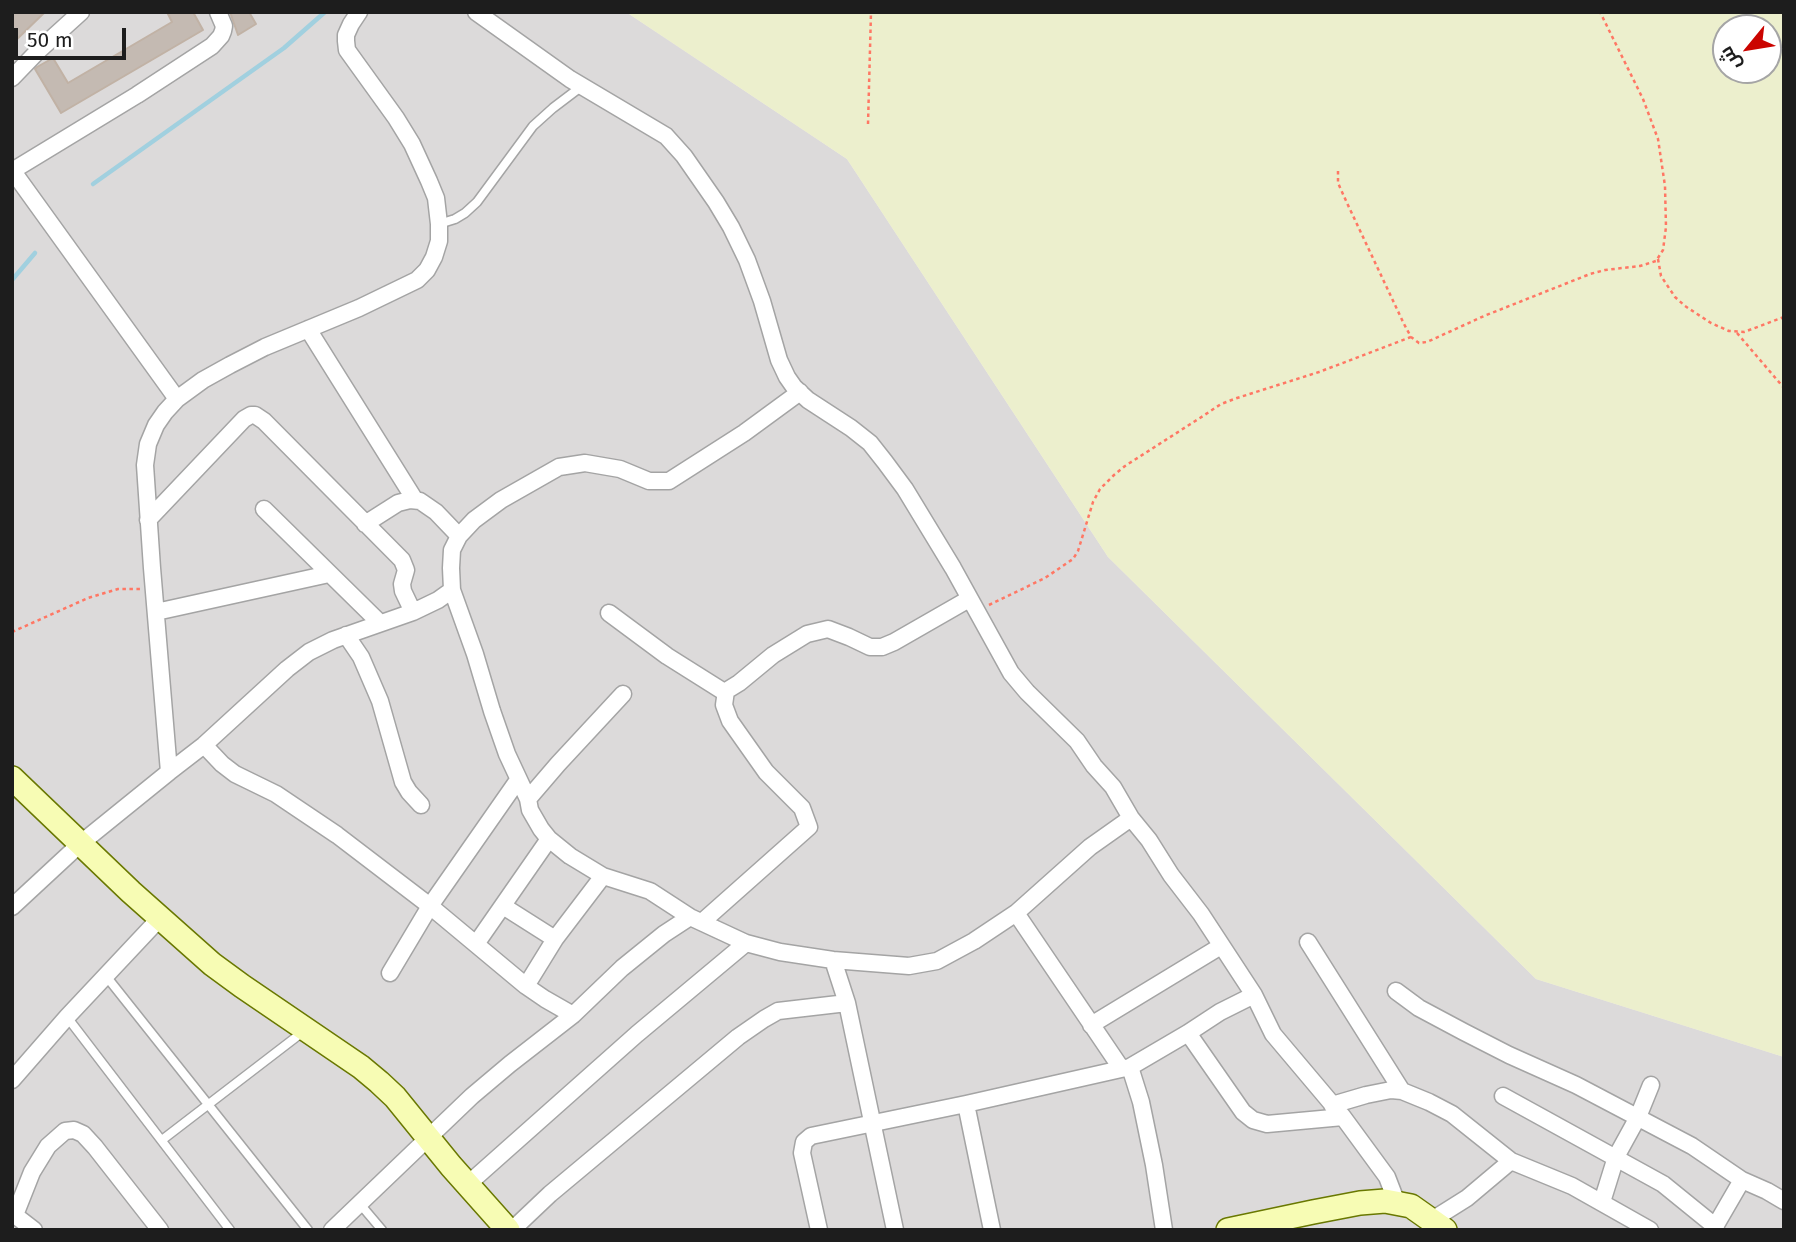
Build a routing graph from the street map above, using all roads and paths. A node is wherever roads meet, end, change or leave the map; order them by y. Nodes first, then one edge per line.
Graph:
1 (81, 12) edge
2 (218, 12) edge
3 (359, 12) edge
4 (476, 12) edge
5 (872, 12) edge
6 (1600, 12) edge
7 (12, 78) edge
8 (582, 86) junction
9 (868, 124) dead end
10 (12, 171) edge
11 (1338, 171) dead end
12 (439, 224) junction
13 (1658, 259) junction
14 (1784, 317) edge
15 (308, 329) junction
16 (1737, 333) junction
17 (1411, 337) junction
18 (1784, 388) edge
19 (800, 392) junction
20 (177, 399) junction
21 (415, 500) junction
22 (264, 509) dead end
23 (148, 520) junction
24 (365, 524) junction
25 (458, 536) junction
26 (329, 574) junction
27 (154, 589) junction
28 (453, 590) junction
29 (973, 605) junction
30 (156, 612) junction
31 (413, 612) junction
32 (609, 613) dead end
33 (380, 623) junction
34 (12, 632) edge
35 (346, 635) junction
36 (726, 691) junction
37 (623, 694) dead end
38 (204, 745) junction
39 (169, 772) junction
40 (12, 778) edge
41 (518, 780) junction
42 (528, 799) junction
43 (421, 805) dead end
44 (1131, 818) junction
45 (549, 839) junction
46 (80, 844) junction
47 (603, 876) junction
48 (12, 906) edge
49 (430, 906) junction
50 (503, 906) junction
51 (1016, 914) junction
52 (160, 918) junction
53 (696, 919) junction
54 (555, 939) junction
55 (746, 943) junction
56 (1308, 943) dead end
57 (476, 944) junction
58 (1221, 946) junction
59 (833, 960) junction
60 (390, 974) dead end
61 (106, 976) junction
62 (526, 986) junction
63 (1396, 991) dead end
64 (1254, 995) junction
65 (847, 1003) junction
66 (573, 1015) junction
67 (67, 1017) junction
68 (1091, 1025) junction
69 (305, 1029) junction
70 (1188, 1033) junction
71 (1125, 1067) junction
72 (12, 1080) edge
73 (1651, 1085) dead end
74 (1402, 1091) junction
75 (1503, 1096) dead end
76 (966, 1104) junction
77 (208, 1105) junction
78 (1338, 1111) junction
79 (1638, 1117) junction
80 (873, 1122) junction
81 (429, 1139) junction
82 (162, 1140) junction
83 (1616, 1157) junction
84 (1511, 1161) junction
85 (1742, 1180) junction
86 (467, 1185) junction
87 (1784, 1201) edge
88 (1397, 1202) junction
89 (1602, 1202) junction
90 (360, 1204) junction
91 (13, 1214) edge
92 (1438, 1225) edge
93 (1714, 1228) edge
94 (34, 1230) edge
95 (160, 1230) edge
96 (230, 1230) edge
97 (308, 1230) edge
98 (332, 1230) edge
99 (382, 1230) edge
100 (510, 1230) edge
101 (819, 1230) edge
102 (895, 1230) edge
103 (992, 1230) edge
104 (1164, 1230) edge
105 (1228, 1230) edge
106 (1650, 1230) edge

1 - 7 street
2 - 10 street
3 - 12 street
4 - 8 street
5 - 9 path
6 - 13 path
8 - 12 lane
8 - 19 street
10 - 20 street
11 - 17 path
12 - 15 street
13 - 16 path
13 - 17 path
14 - 16 path
15 - 20 street
15 - 21 street
16 - 18 path
17 - 29 path
19 - 25 street
19 - 29 street
20 - 23 street
21 - 24 street
21 - 25 street
22 - 26 street
23 - 24 street
23 - 27 street
24 - 31 street
25 - 28 street
26 - 30 street
26 - 33 street
27 - 30 street
27 - 34 path
28 - 31 street
28 - 41 street
29 - 36 street
29 - 44 street
30 - 39 street
31 - 33 street
32 - 36 street
33 - 35 street
35 - 38 street
35 - 43 street
36 - 53 street
37 - 42 street
38 - 39 street
38 - 49 street
39 - 46 street
40 - 46 street
41 - 42 street
41 - 49 street
42 - 45 street
44 - 51 street
44 - 58 street
45 - 47 street
45 - 50 street
46 - 48 street
46 - 52 street
47 - 53 street
47 - 54 street
49 - 57 street
49 - 60 street
50 - 54 street
50 - 57 street
51 - 59 street
51 - 68 street
52 - 61 street
52 - 69 street
53 - 55 street
53 - 66 street
54 - 62 street
55 - 59 street
55 - 86 street
56 - 74 street
57 - 62 street
58 - 64 street
58 - 68 street
59 - 65 street
61 - 67 street
61 - 77 lane
62 - 66 street
63 - 79 street
64 - 70 street
64 - 78 street
65 - 80 street
65 - 100 street
66 - 81 street
67 - 72 street
67 - 82 lane
68 - 71 street
69 - 77 lane
69 - 81 street
70 - 71 street
70 - 78 street
71 - 76 street
71 - 104 street
73 - 79 street
74 - 78 street
74 - 84 street
75 - 83 street
76 - 80 street
76 - 103 street
77 - 82 lane
77 - 97 lane
78 - 88 street
79 - 83 street
79 - 85 street
80 - 101 street
80 - 102 street
81 - 86 street
81 - 90 street
82 - 96 lane
83 - 89 street
83 - 93 street
84 - 89 street
84 - 92 street
85 - 87 street
85 - 93 street
86 - 100 street
88 - 92 street
88 - 105 street
89 - 106 street
90 - 98 street
90 - 99 lane
91 - 94 street
91 - 95 street

